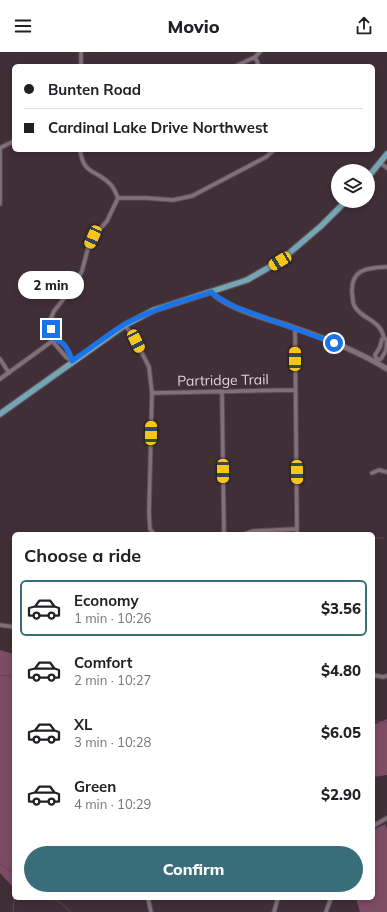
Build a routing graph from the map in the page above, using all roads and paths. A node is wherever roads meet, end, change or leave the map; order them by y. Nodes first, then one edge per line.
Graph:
1 (81, 52) edge
2 (260, 52) edge
3 (255, 57) junction
4 (81, 64) edge
5 (240, 64) edge
6 (259, 64) edge
7 (12, 142) edge
8 (0, 148) edge
9 (80, 152) edge
10 (272, 152) edge
11 (387, 154) edge
12 (380, 163) junction
13 (387, 168) edge
14 (375, 169) edge
15 (118, 198) junction
16 (0, 204) edge
17 (339, 208) edge
18 (387, 267) edge
19 (212, 292) junction
20 (125, 325) junction
21 (295, 328) junction
22 (55, 339) junction
23 (386, 339) edge
24 (380, 345) junction
25 (386, 346) junction
26 (0, 359) edge
27 (72, 361) junction
28 (376, 361) junction
29 (387, 368) edge
30 (9, 372) junction
31 (0, 379) edge
32 (295, 390) junction
33 (222, 392) junction
34 (152, 393) junction
35 (0, 414) edge
36 (387, 472) edge
37 (372, 473) dead end
38 (296, 529) junction
39 (152, 532) edge
40 (224, 532) edge
41 (250, 532) edge
42 (297, 532) edge
43 (0, 625) edge
44 (12, 627) edge
45 (375, 675) edge
46 (387, 676) edge
47 (387, 818) edge
48 (375, 825) edge
49 (148, 900) edge
50 (277, 900) edge
51 (330, 900) edge
52 (151, 912) edge
53 (274, 912) edge
54 (326, 912) edge

1 - 4 street
2 - 3 street
3 - 5 street
3 - 6 street
7 - 8 street
8 - 16 street
9 - 15 street
10 - 15 street
11 - 12 main road
12 - 13 street
12 - 14 main road
15 - 22 street
17 - 19 main road
18 - 23 street
19 - 20 main road
19 - 21 street
20 - 27 main road
20 - 34 street
21 - 28 street
21 - 32 street
22 - 27 street
22 - 30 street
23 - 24 street
23 - 25 street
24 - 25 street
24 - 28 street
25 - 28 street
26 - 30 street
27 - 35 main road
28 - 29 street
30 - 31 street
32 - 33 street, Partridge Trail
32 - 38 street
33 - 34 street, Partridge Trail
33 - 40 street
34 - 39 street
36 - 37 street
38 - 41 street
38 - 42 street
43 - 44 street
45 - 46 street
47 - 48 street
49 - 52 street
50 - 53 street
51 - 54 street

